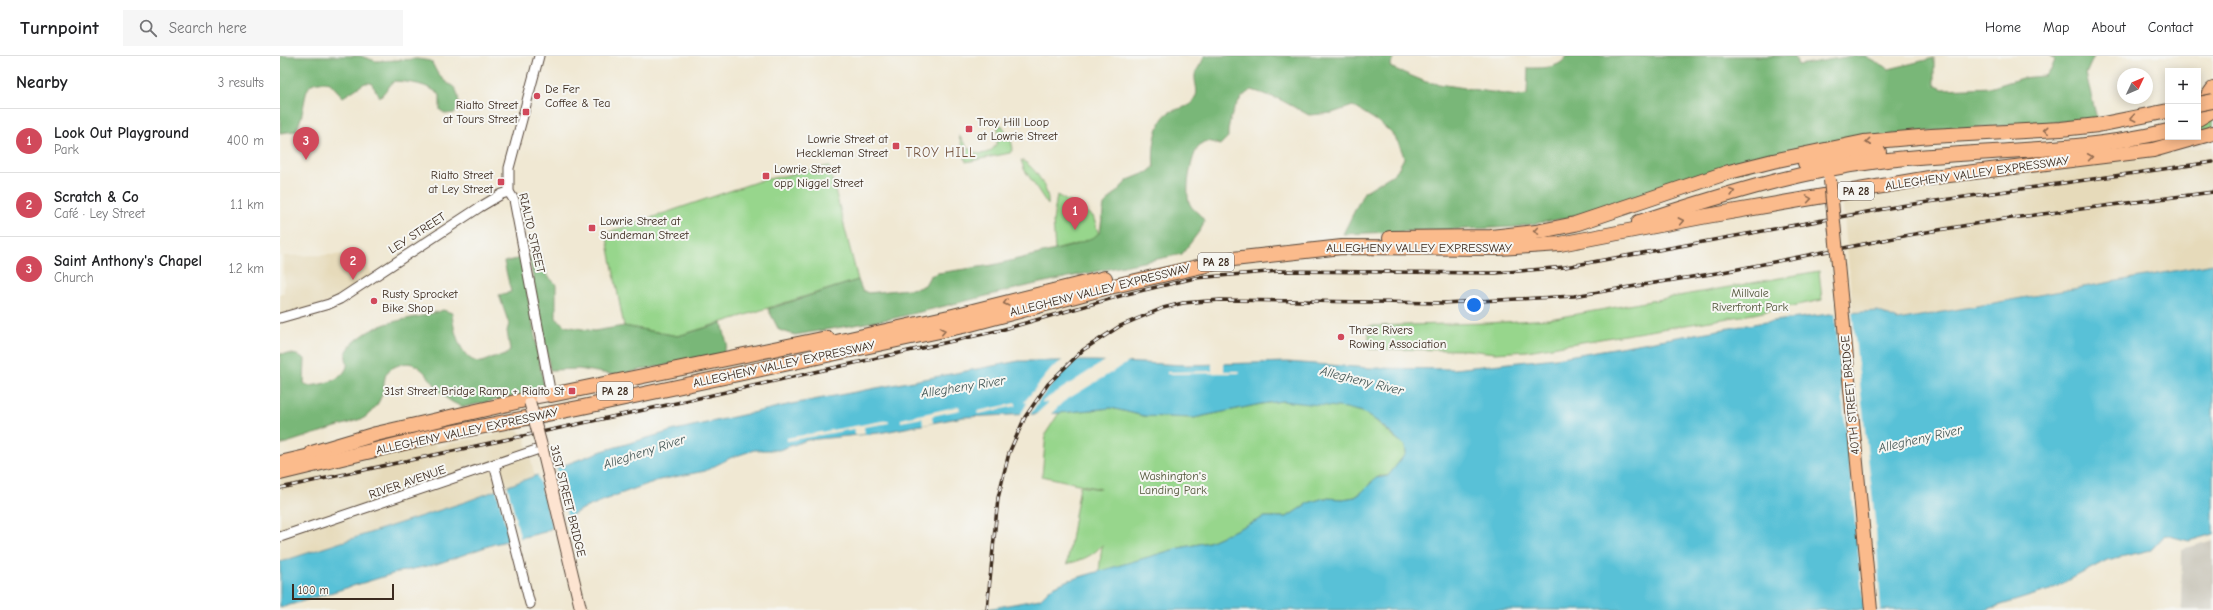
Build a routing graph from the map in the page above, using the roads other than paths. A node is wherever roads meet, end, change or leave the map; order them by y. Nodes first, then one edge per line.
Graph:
1 (539, 56) edge
2 (2213, 89) edge
3 (2213, 101) edge
4 (2201, 103) edge
5 (2201, 107) edge
6 (2213, 110) edge
7 (2165, 112) edge
8 (2201, 117) edge
9 (2165, 123) edge
10 (2165, 132) edge
11 (2213, 133) edge
12 (1991, 134) junction
13 (2213, 141) edge
14 (2188, 143) junction
15 (1874, 152) junction
16 (1830, 180) dead end
17 (509, 192) junction
18 (1575, 224) junction
19 (1560, 244) junction
20 (948, 317) junction
21 (280, 318) edge
22 (904, 339) junction
23 (551, 395) junction
24 (530, 401) junction
25 (535, 424) junction
26 (542, 448) junction
27 (280, 463) edge
28 (494, 464) junction
29 (294, 470) junction
30 (280, 473) edge
31 (280, 538) edge
32 (530, 604) dead end
33 (581, 610) edge
34 (1872, 610) edge

1 - 17 street, RIALTO STREET
2 - 5 highway
3 - 4 highway, bridge
6 - 8 highway
7 -> 12 highway, ALLEGHENY VALLEY EXPRESSWAY / PA 28
9 - 15 highway
19 -> 10 highway
11 - 14 highway, ALLEGHENY VALLEY EXPRESSWAY / PA 28
12 - 15 highway
12 -> 18 highway, ALLEGHENY VALLEY EXPRESSWAY / PA 28
13 - 14 highway
19 -> 14 highway, ALLEGHENY VALLEY EXPRESSWAY / PA 28
15 - 18 highway
16 - 34 main road, 40TH STREET BRIDGE, bridge
17 - 21 street, LEY STREET
17 - 23 street, RIALTO STREET
18 -> 20 highway, ALLEGHENY VALLEY EXPRESSWAY / PA 28
22 -> 19 highway, ALLEGHENY VALLEY EXPRESSWAY / PA 28
20 - 23 highway
20 - 27 highway, ALLEGHENY VALLEY EXPRESSWAY / PA 28
22 - 25 highway
22 - 29 highway, ALLEGHENY VALLEY EXPRESSWAY / PA 28
23 - 24 main road
24 - 25 main road, 31ST STREET BRIDGE, bridge
24 - 27 highway
25 - 26 main road, 31ST STREET BRIDGE, bridge
25 - 29 highway
26 - 28 street, RIVER AVENUE
26 - 33 main road, 31ST STREET BRIDGE
28 - 31 street, RIVER AVENUE
28 - 32 street
29 - 30 highway, ALLEGHENY VALLEY EXPRESSWAY / PA 28

